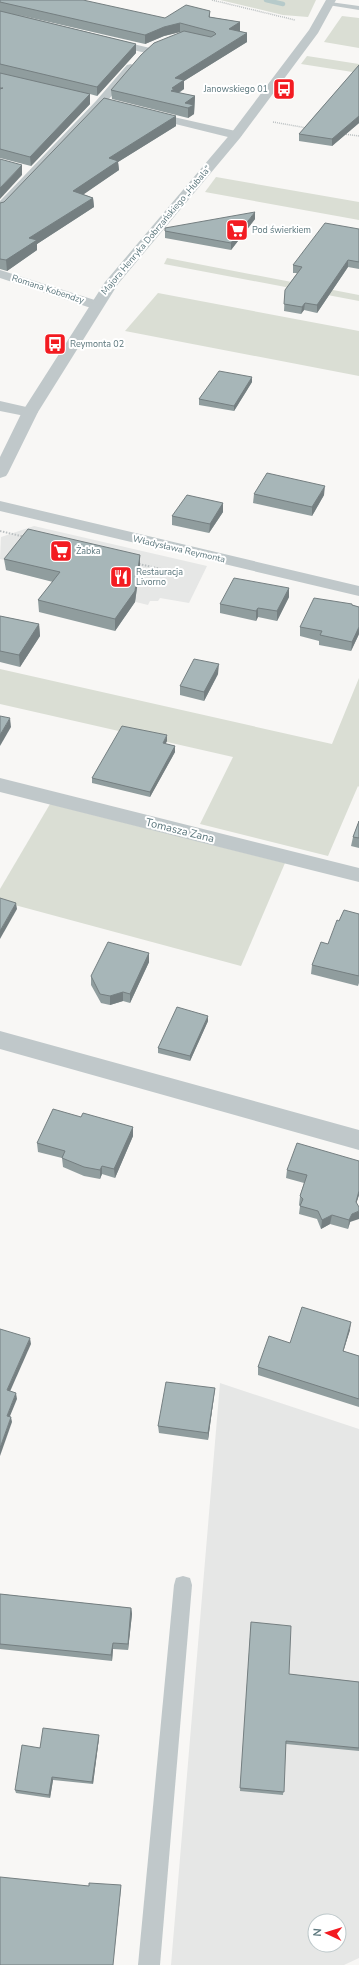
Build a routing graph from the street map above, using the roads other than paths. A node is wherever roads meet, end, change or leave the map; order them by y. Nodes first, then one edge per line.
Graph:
1 (330, 2) edge
2 (359, 8) edge
3 (100, 39) edge
4 (85, 99) edge
5 (100, 103) junction
6 (115, 107) edge
7 (138, 112) edge
8 (236, 135) junction
9 (21, 169) edge
10 (35, 173) junction
11 (0, 208) edge
12 (0, 274) edge
13 (96, 305) junction
14 (0, 406) edge
15 (30, 412) junction
16 (0, 473) edge
17 (0, 506) edge
18 (359, 591) edge
19 (0, 785) edge
20 (359, 875) edge
21 (0, 1040) edge
22 (359, 1140) edge
23 (183, 1585) dead end
24 (149, 1965) edge

1 - 2 lane
1 - 8 street, Majora Henryka Dobrzańskiego „Hubala”
3 - 5 street
4 - 5 street
5 - 6 street
5 - 10 street
7 - 8 street
8 - 13 street, Majora Henryka Dobrzańskiego „Hubala”
9 - 10 street
10 - 11 street
12 - 13 street, Romana Kobendzy
13 - 15 street, Majora Henryka Dobrzańskiego „Hubala”
14 - 15 street
15 - 16 street, Majora Henryka Dobrzańskiego „Hubala”
17 - 18 street, Władysława Reymonta
19 - 20 street, Tomasza Zana
21 - 22 street
23 - 24 lane

